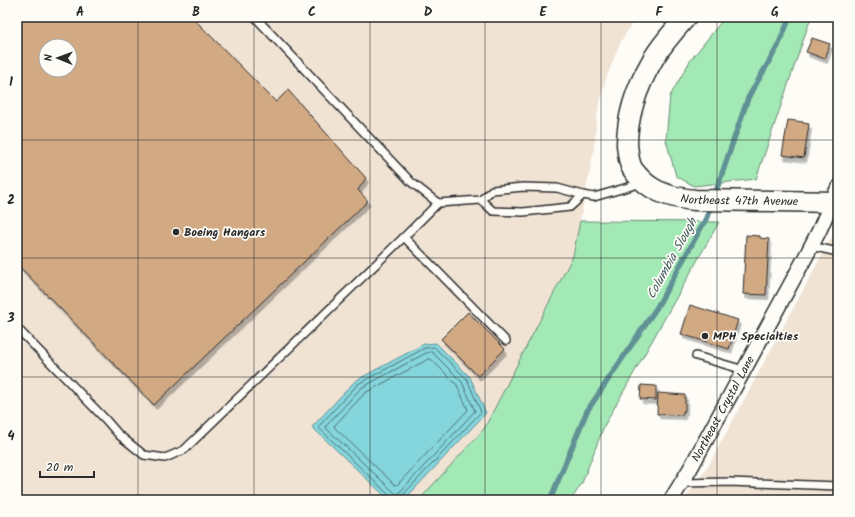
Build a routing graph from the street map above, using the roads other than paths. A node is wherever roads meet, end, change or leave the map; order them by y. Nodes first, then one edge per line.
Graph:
1 (255, 17) edge
2 (686, 17) edge
3 (644, 182) junction
4 (583, 195) junction
5 (836, 197) edge
6 (481, 200) junction
7 (438, 203) junction
8 (404, 237) junction
9 (811, 246) junction
10 (838, 252) edge
11 (17, 328) edge
12 (506, 341) dead end
13 (696, 356) dead end
14 (744, 370) junction
15 (682, 483) junction
16 (838, 486) edge
17 (671, 500) edge

1 - 7 lane
2 - 3 street, Northeast 47th Avenue
3 - 4 lane
3 - 5 street, Northeast 47th Avenue
4 - 6 lane
4 - 6 lane
5 - 9 street, Northeast Crystal Lane
6 - 7 lane
7 - 8 lane
8 - 11 lane
8 - 12 lane
9 - 10 lane
9 - 14 street, Northeast Crystal Lane
13 - 14 lane
14 - 15 street, Northeast Crystal Lane
15 - 16 lane
15 - 17 street, Northeast Crystal Lane

